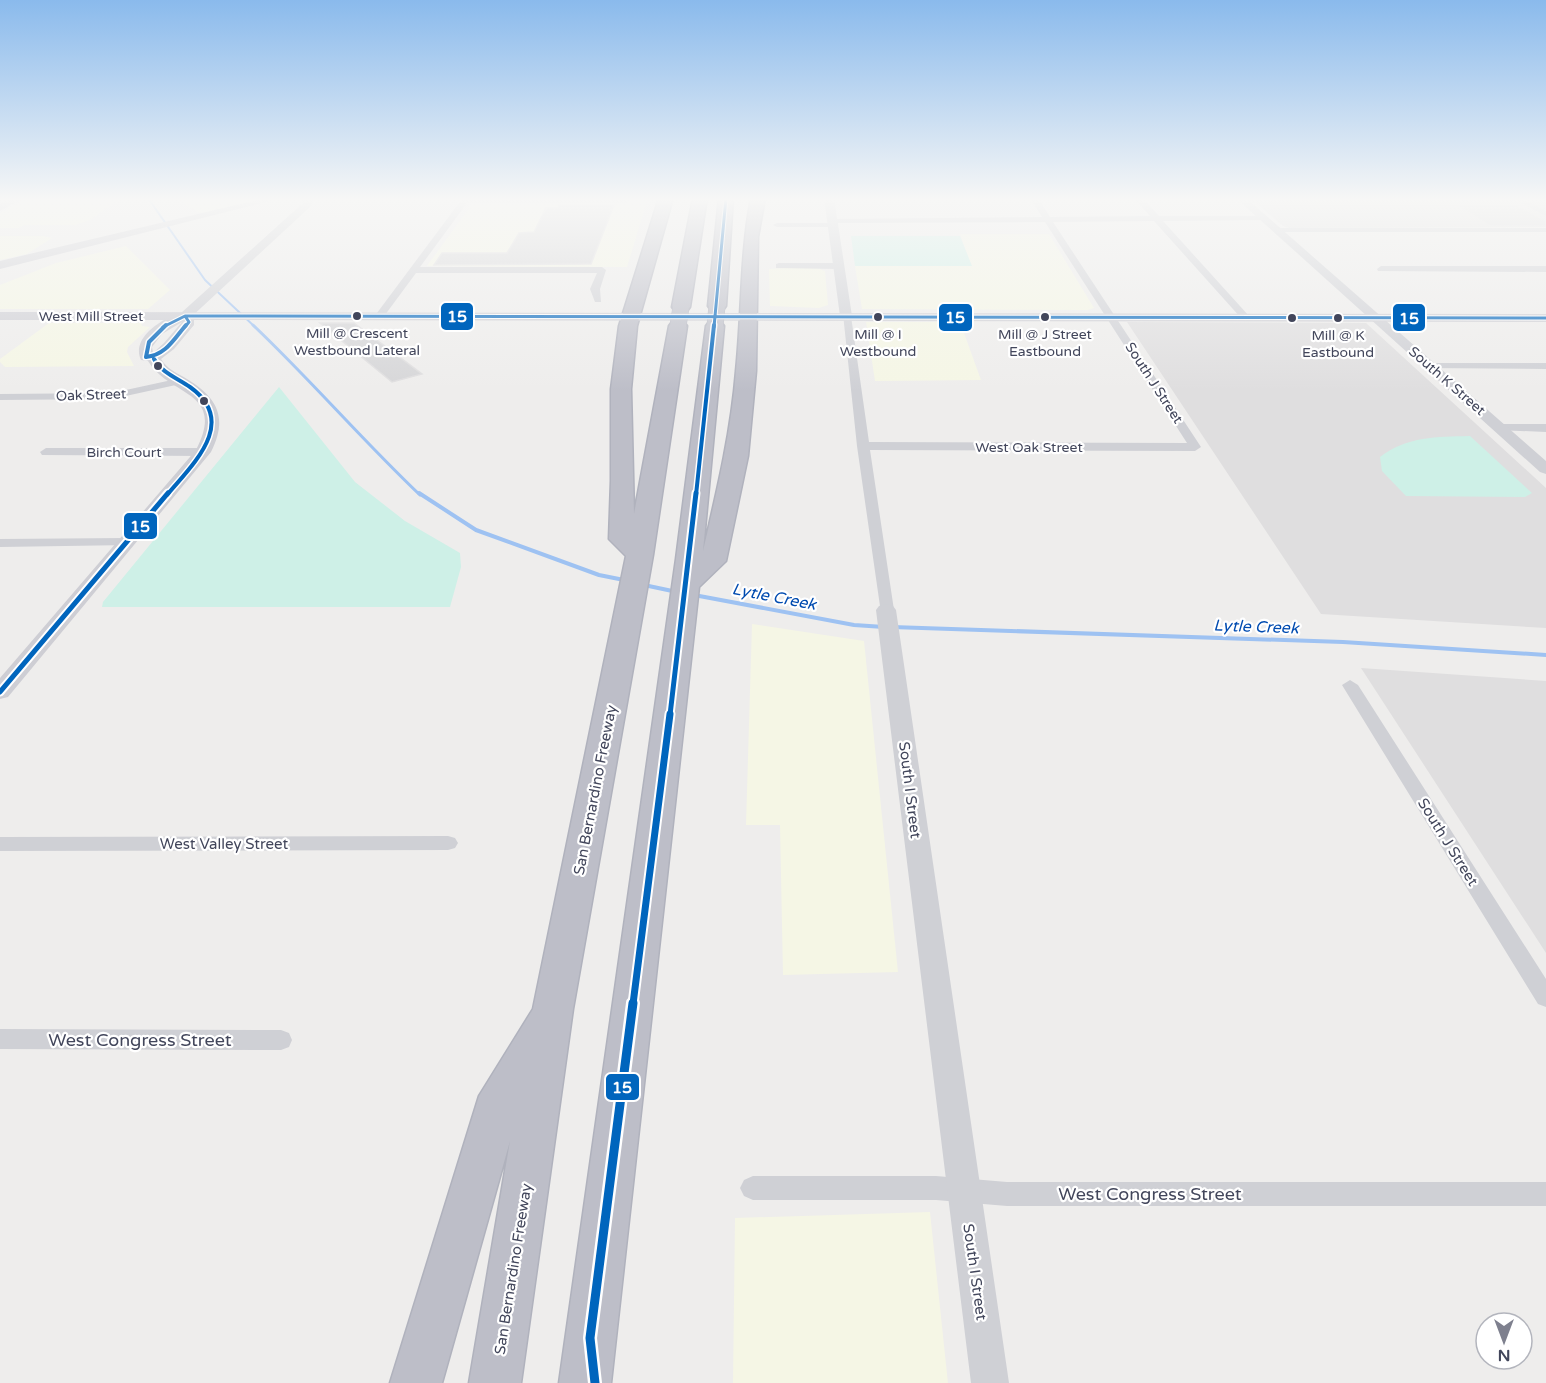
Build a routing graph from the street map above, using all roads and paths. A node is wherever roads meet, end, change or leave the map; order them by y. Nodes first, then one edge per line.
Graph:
1 (244, 263) edge
2 (419, 263) edge
3 (653, 263) edge
4 (688, 263) edge
5 (720, 263) edge
6 (748, 263) edge
7 (838, 263) edge
8 (1075, 263) edge
9 (1197, 263) edge
10 (1314, 263) edge
11 (779, 266) dead end
12 (839, 266) junction
13 (1381, 269) dead end
14 (1546, 269) edge
15 (413, 270) junction
16 (598, 300) dead end
17 (0, 316) edge
18 (185, 316) junction
19 (379, 316) junction
20 (748, 316) junction
21 (846, 316) junction
22 (1110, 316) junction
23 (1244, 316) junction
24 (1375, 316) junction
25 (1546, 316) edge
26 (632, 317) junction
27 (1429, 366) junction
28 (1546, 366) edge
29 (181, 381) junction
30 (0, 397) edge
31 (1500, 428) junction
32 (1546, 428) edge
33 (863, 446) junction
34 (1195, 447) joint
35 (46, 452) dead end
36 (203, 452) junction
37 (1546, 469) edge
38 (125, 542) junction
39 (0, 543) edge
40 (640, 555) junction
41 (701, 560) junction
42 (886, 610) joint
43 (1350, 685) dead end
44 (0, 692) edge
45 (448, 843) dead end
46 (0, 844) edge
47 (1546, 998) edge
48 (553, 1009) junction
49 (0, 1039) edge
50 (281, 1040) dead end
51 (753, 1188) dead end
52 (964, 1191) junction
53 (1546, 1194) edge
54 (590, 1368) edge
55 (417, 1383) edge
56 (495, 1383) edge
57 (990, 1383) edge

1 - 18 street
2 - 15 street
3 - 26 highway
4 - 40 highway, San Bernardino Freeway
5 - 41 highway
6 - 20 highway
7 - 12 street, South I Street
8 - 22 street, South J Street
9 - 23 street
10 - 24 street, South K Street
11 - 12 street
12 - 21 street, South I Street
13 - 14 street
15 - 16 street
15 - 19 street
17 - 18 main road, West Mill Street
18 - 19 main road, West Mill Street
18 - 29 main road
19 - 26 main road, West Mill Street
20 - 21 main road, West Mill Street
20 - 26 main road, West Mill Street
20 - 41 highway
21 - 22 main road, West Mill Street
21 - 33 street, South I Street
22 - 23 main road, West Mill Street
22 - 34 street, South J Street
23 - 24 main road, West Mill Street
24 - 25 main road, West Mill Street
24 - 27 street, South K Street
26 - 40 highway
27 - 28 street
27 - 31 street, South K Street
29 - 30 street, Oak Street
29 - 36 main road
31 - 32 street
31 - 37 street, South K Street
33 - 34 street, West Oak Street
33 - 42 street, South I Street
35 - 36 street, Birch Court
36 - 38 main road
38 - 39 street
38 - 44 main road
40 - 48 highway, San Bernardino Freeway
41 - 54 highway
42 - 52 street, South I Street
43 - 47 street, South J Street
45 - 46 street, West Valley Street
48 - 55 highway
48 - 56 highway, San Bernardino Freeway
49 - 50 street, West Congress Street
51 - 52 street, West Congress Street
52 - 53 street, West Congress Street
52 - 57 street, South I Street

